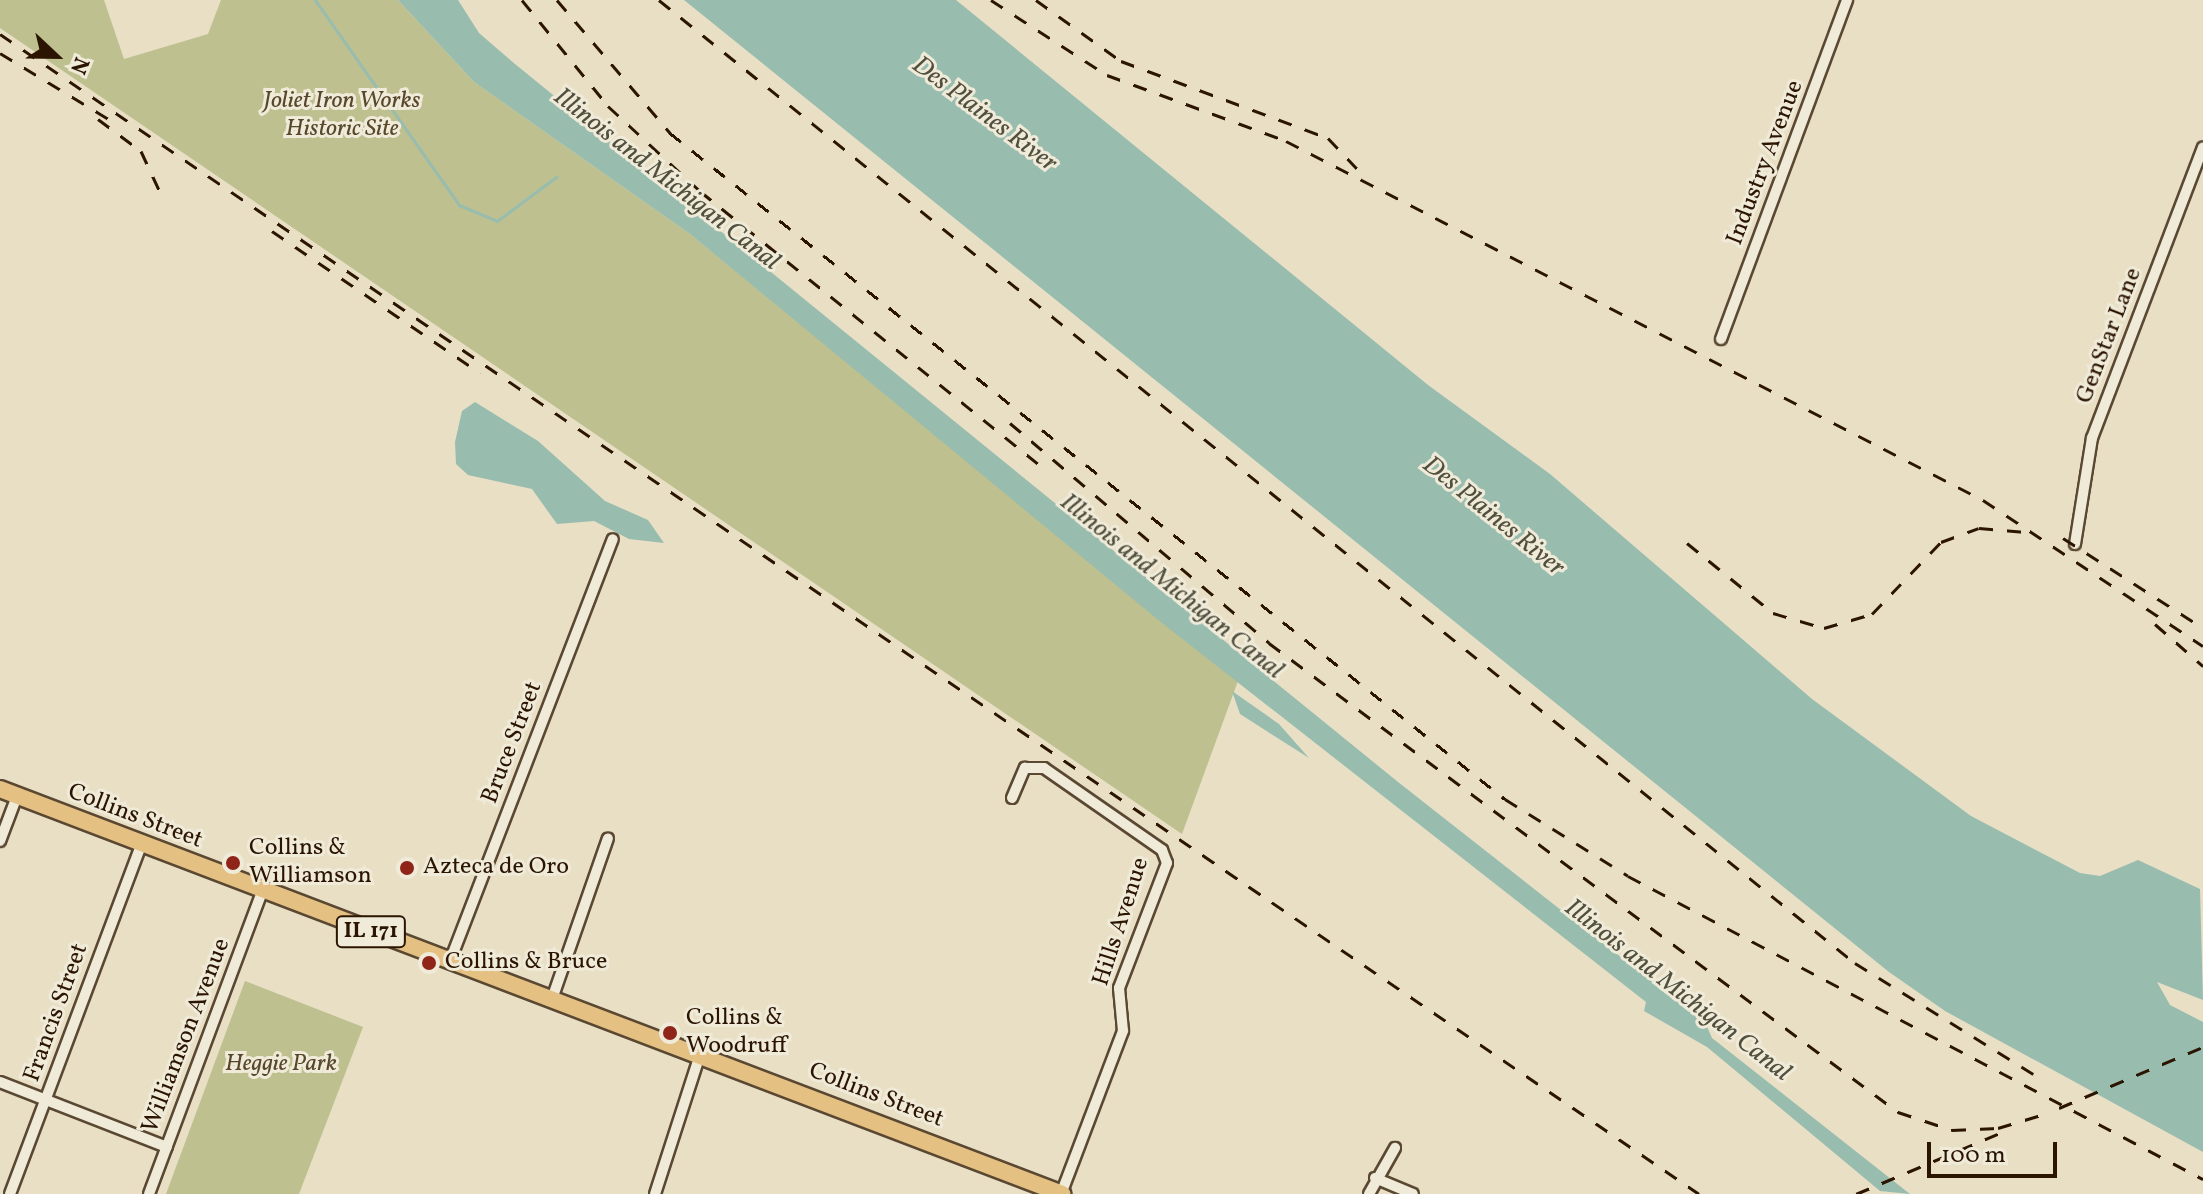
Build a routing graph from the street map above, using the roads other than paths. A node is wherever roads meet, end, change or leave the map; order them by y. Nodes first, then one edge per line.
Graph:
1 (1847, 0) edge
2 (2203, 147) edge
3 (1721, 339) dead end
4 (613, 539) dead end
5 (2075, 544) dead end
6 (0, 789) edge
7 (17, 796) junction
8 (1012, 798) dead end
9 (608, 838) dead end
10 (0, 841) edge
11 (141, 845) junction
12 (262, 892) junction
13 (450, 961) junction
14 (552, 999) junction
15 (700, 1055) junction
16 (0, 1082) edge
17 (46, 1099) junction
18 (167, 1147) junction
19 (1395, 1148) dead end
20 (1375, 1178) junction
21 (10, 1194) edge
22 (149, 1194) edge
23 (655, 1194) edge
24 (1061, 1194) edge
25 (1369, 1194) edge
26 (1413, 1194) edge

1 - 3 street, Industry Avenue
2 - 5 street, GenStar Lane
4 - 13 street, Bruce Street
6 - 7 main road, Collins Street / IL 171
7 - 10 street
7 - 11 main road, Collins Street / IL 171
8 - 24 street, Hills Avenue
9 - 14 street
11 - 12 main road, Collins Street / IL 171
11 - 17 street, Francis Street
12 - 13 main road, Collins Street / IL 171
12 - 18 street, Williamson Avenue
13 - 14 main road, Collins Street / IL 171
14 - 15 main road, Collins Street / IL 171
15 - 23 street
15 - 24 main road, Collins Street / IL 171
16 - 17 street
17 - 18 street
17 - 21 street, Francis Street
18 - 22 street, Williamson Avenue
19 - 20 street
20 - 25 street
20 - 26 street

